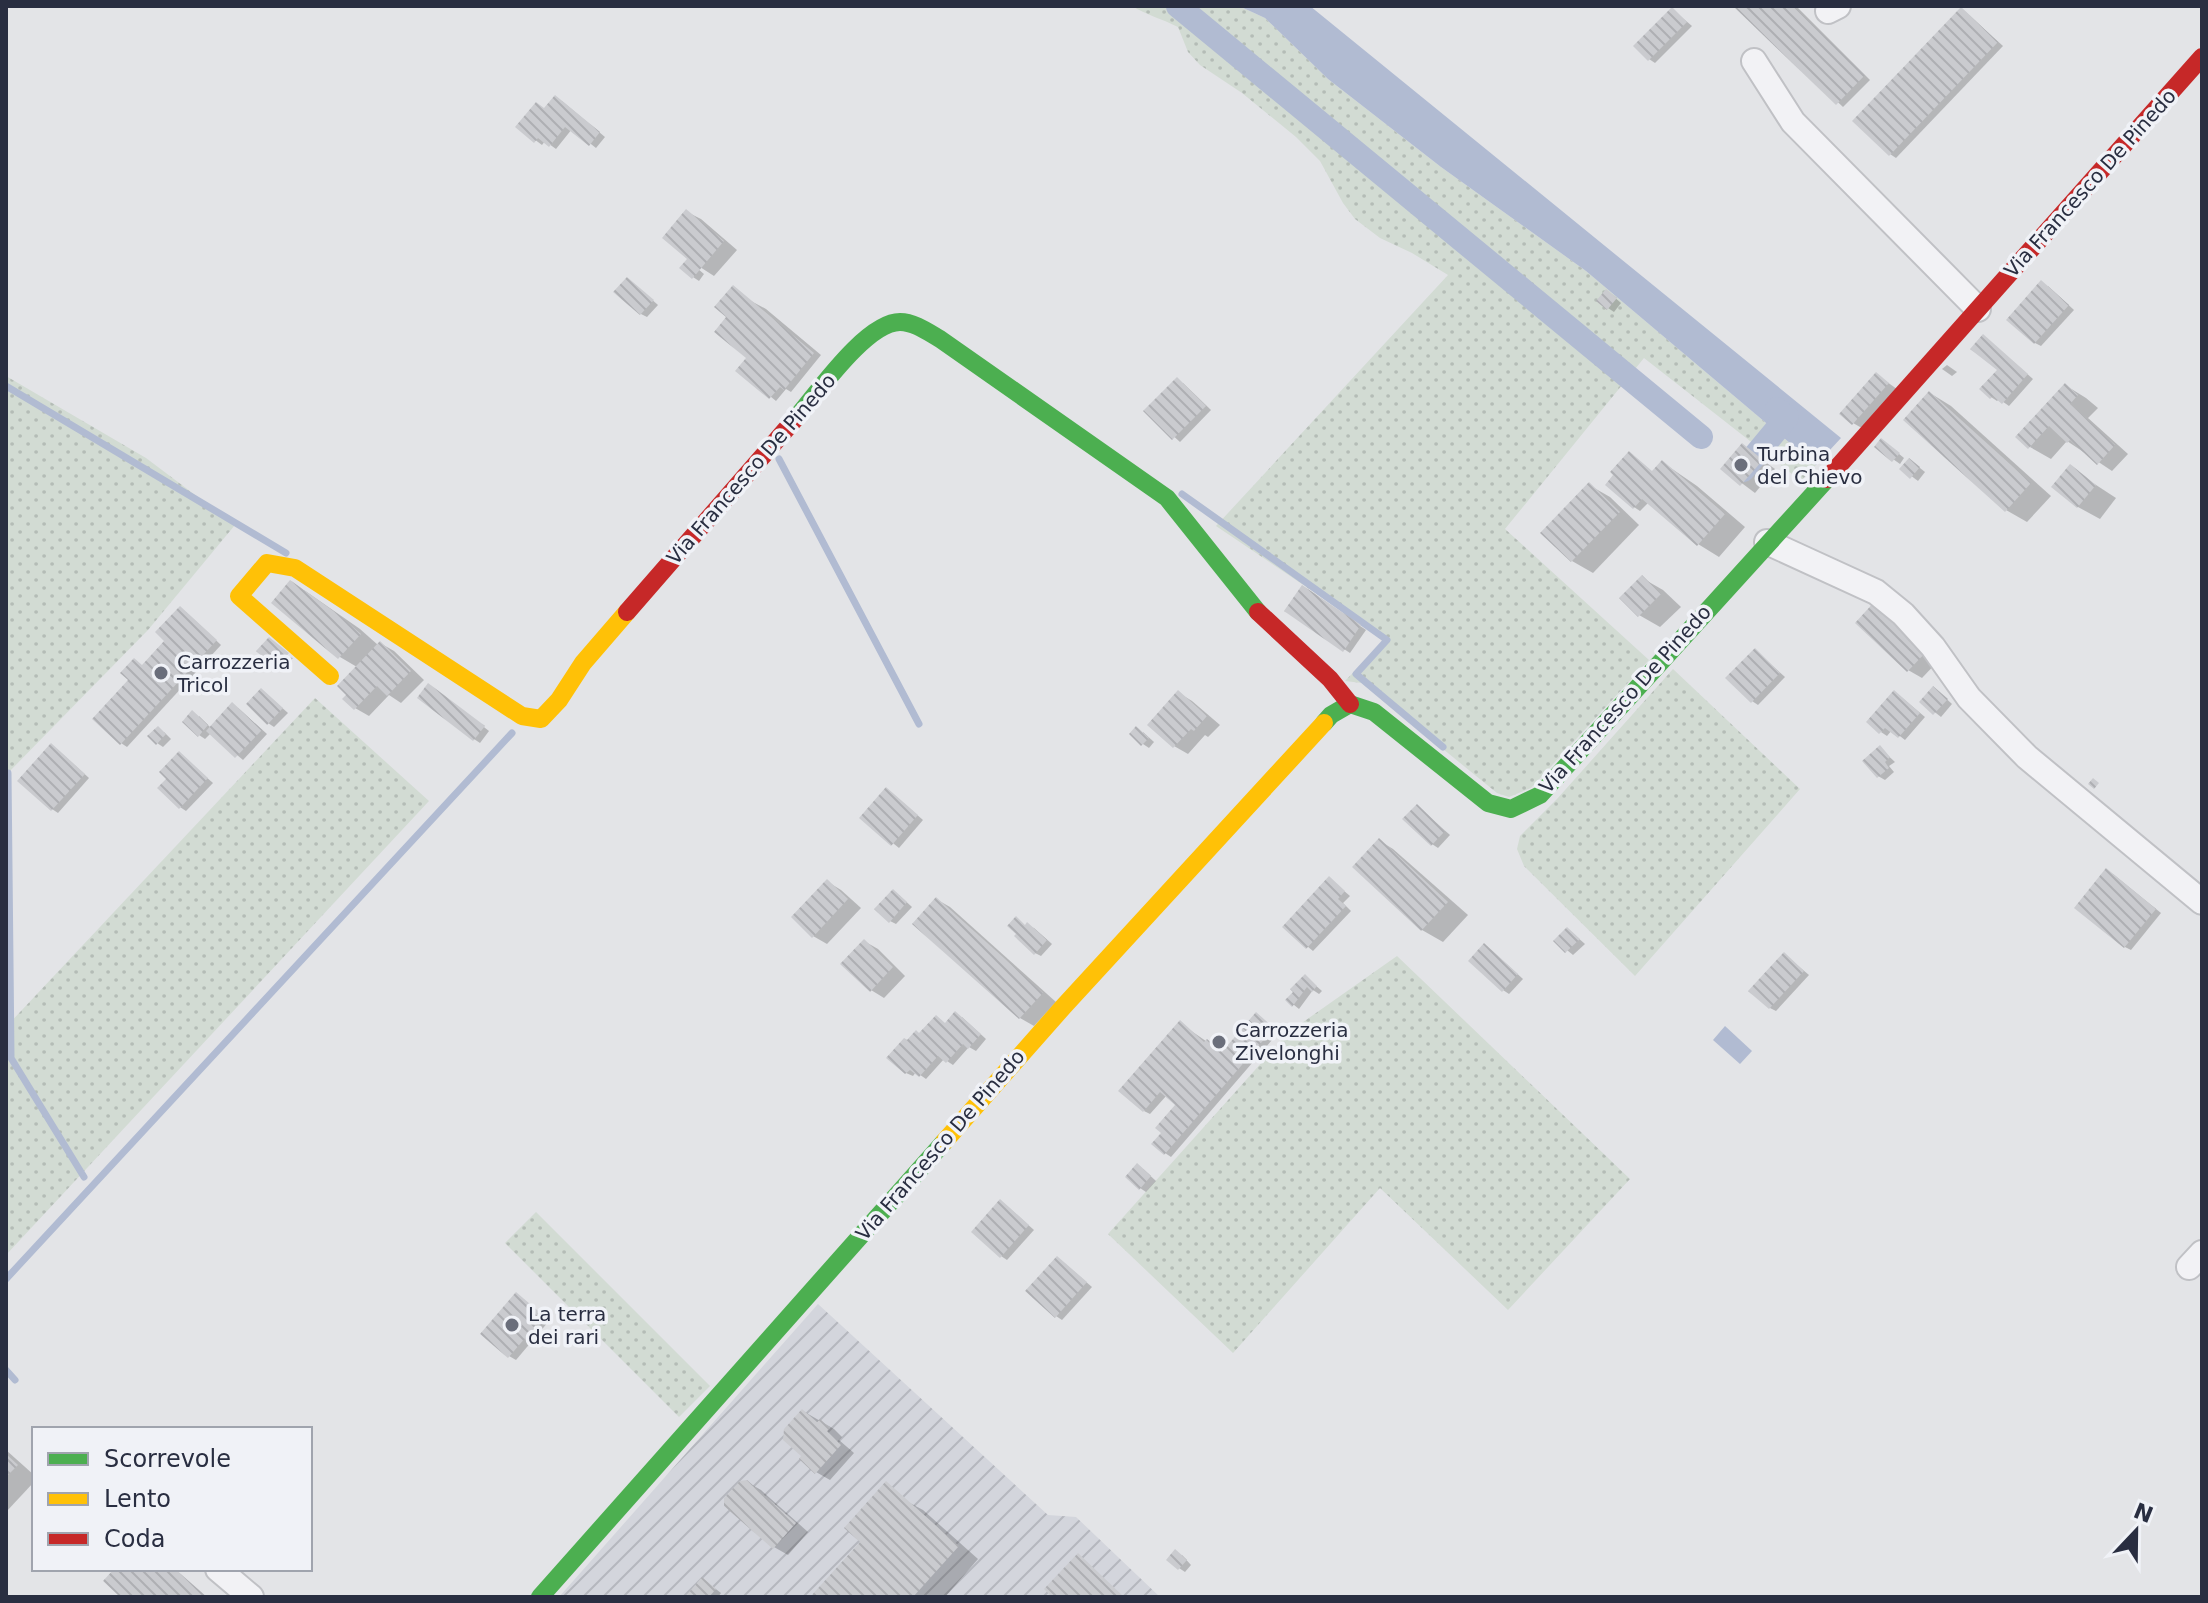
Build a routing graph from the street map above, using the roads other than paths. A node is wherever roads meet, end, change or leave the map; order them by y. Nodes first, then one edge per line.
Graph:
1 (2202, 57) edge
2 (1754, 61) dead end
3 (1978, 309) junction
4 (1767, 542) junction
5 (330, 676) dead end
6 (1350, 704) junction
7 (2202, 902) edge
8 (220, 1571) edge
9 (251, 1597) edge
10 (540, 1597) edge

1 - 3 street, Via Francesco De Pinedo
2 - 3 street
3 - 4 street, Via Francesco De Pinedo
4 - 6 street, Via Francesco De Pinedo
4 - 7 street
5 - 6 street, Via Francesco De Pinedo
6 - 10 street, Via Francesco De Pinedo
8 - 9 street

